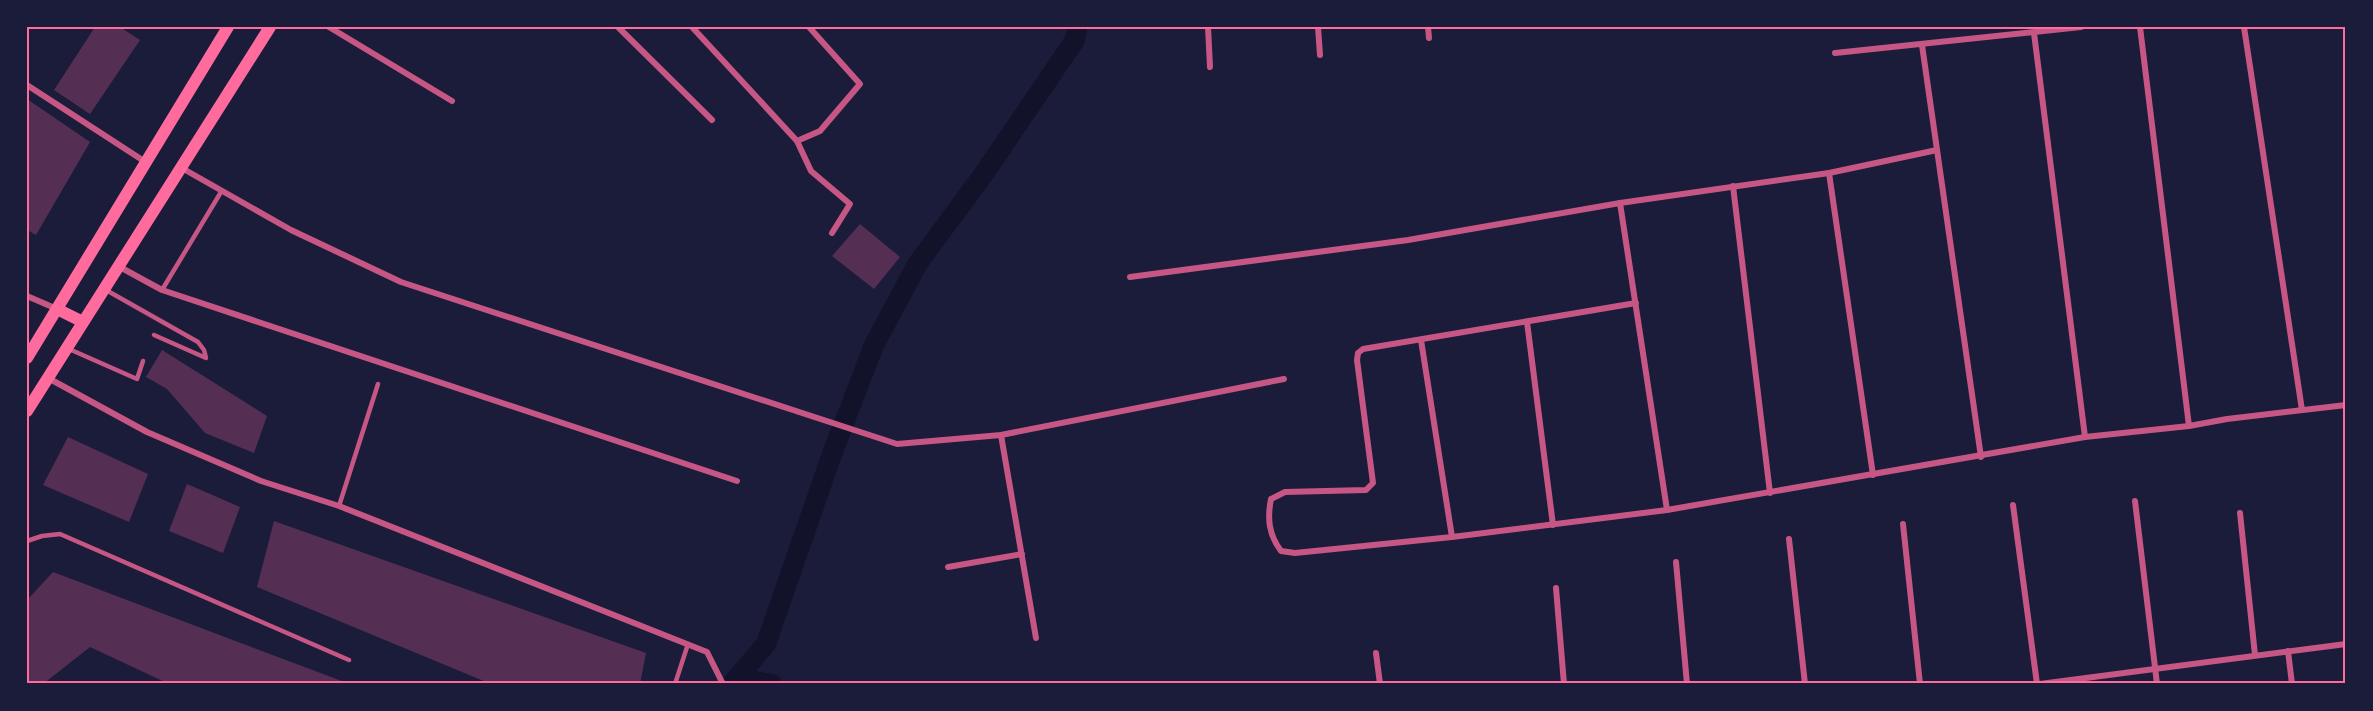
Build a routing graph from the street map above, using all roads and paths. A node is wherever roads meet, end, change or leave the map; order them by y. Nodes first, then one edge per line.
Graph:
1 (228, 27) edge
2 (270, 27) edge
3 (329, 27) edge
4 (618, 27) edge
5 (692, 27) edge
6 (809, 27) edge
7 (1208, 27) edge
8 (1318, 27) edge
9 (1428, 27) edge
10 (2081, 27) edge
11 (2140, 27) edge
12 (2244, 27) edge
13 (2034, 33) junction
14 (1429, 38) dead end
15 (1922, 45) junction
16 (1835, 53) dead end
17 (1320, 55) dead end
18 (1210, 68) dead end
19 (27, 85) edge
20 (452, 101) dead end
21 (712, 120) dead end
22 (797, 141) junction
23 (1937, 150) junction
24 (147, 163) junction
25 (180, 167) junction
26 (1828, 173) junction
27 (1733, 186) junction
28 (221, 192) junction
29 (1620, 203) junction
30 (832, 233) dead end
31 (117, 266) junction
32 (1130, 277) dead end
33 (104, 289) junction
34 (162, 291) junction
35 (27, 296) edge
36 (1636, 303) junction
37 (57, 309) junction
38 (83, 322) junction
39 (1527, 322) junction
40 (154, 335) dead end
41 (1421, 340) junction
42 (66, 348) junction
43 (27, 358) edge
44 (143, 361) dead end
45 (47, 378) junction
46 (1284, 379) dead end
47 (378, 384) dead end
48 (2346, 405) edge
49 (2301, 410) junction
50 (27, 411) edge
51 (2189, 426) junction
52 (1001, 435) junction
53 (2085, 437) junction
54 (1981, 457) junction
55 (1873, 476) junction
56 (737, 481) dead end
57 (1770, 493) junction
58 (2135, 501) dead end
59 (2013, 505) dead end
60 (339, 506) junction
61 (1667, 510) junction
62 (2240, 513) dead end
63 (1903, 524) dead end
64 (1553, 525) junction
65 (1452, 537) junction
66 (1790, 539) dead end
67 (27, 541) edge
68 (1022, 554) junction
69 (1676, 562) dead end
70 (948, 567) dead end
71 (1556, 588) dead end
72 (1036, 638) dead end
73 (688, 644) junction
74 (2346, 644) edge
75 (2288, 651) junction
76 (1376, 653) dead end
77 (2255, 655) junction
78 (349, 660) dead end
79 (2155, 669) junction
80 (675, 684) edge
81 (723, 684) edge
82 (1380, 684) edge
83 (1564, 684) edge
84 (1687, 684) edge
85 (1805, 684) edge
86 (1920, 684) edge
87 (2039, 684) edge
88 (2157, 684) edge
89 (2292, 684) edge

1 - 24 main road
2 - 25 main road
3 - 20 street
4 - 21 street
5 - 22 street
6 - 22 street
7 - 18 street
8 - 17 street
9 - 14 street
10 - 13 street
11 - 51 street
12 - 49 street
13 - 15 street
13 - 53 street
15 - 16 street
15 - 23 street
19 - 24 street
22 - 30 street
23 - 26 street
23 - 54 street
24 - 37 main road
25 - 28 street
25 - 31 main road
26 - 27 street
26 - 55 street
27 - 29 street
27 - 57 street
28 - 34 lane
28 - 52 street
29 - 32 street
29 - 36 street
31 - 33 main road
31 - 34 street
33 - 38 main road
33 - 40 lane
34 - 56 street
35 - 37 street
36 - 39 street
36 - 61 street
37 - 38 main road
37 - 43 main road
38 - 42 main road
39 - 41 street
39 - 64 street
41 - 65 street
41 - 65 street
42 - 44 lane
42 - 45 main road
45 - 50 main road
45 - 60 street
46 - 52 street
47 - 60 lane
48 - 49 street
49 - 51 street
51 - 53 street
52 - 68 street
53 - 54 street
54 - 55 street
55 - 57 street
57 - 61 street
58 - 79 street
59 - 87 street
60 - 73 street
61 - 64 street
62 - 77 street
63 - 86 street
64 - 65 street
66 - 85 street
67 - 78 lane
68 - 70 street
68 - 72 street
69 - 84 street
71 - 83 street
73 - 80 lane
73 - 81 street
74 - 75 street
75 - 77 street
75 - 89 street
76 - 82 street
77 - 79 street
79 - 87 street
79 - 88 street

